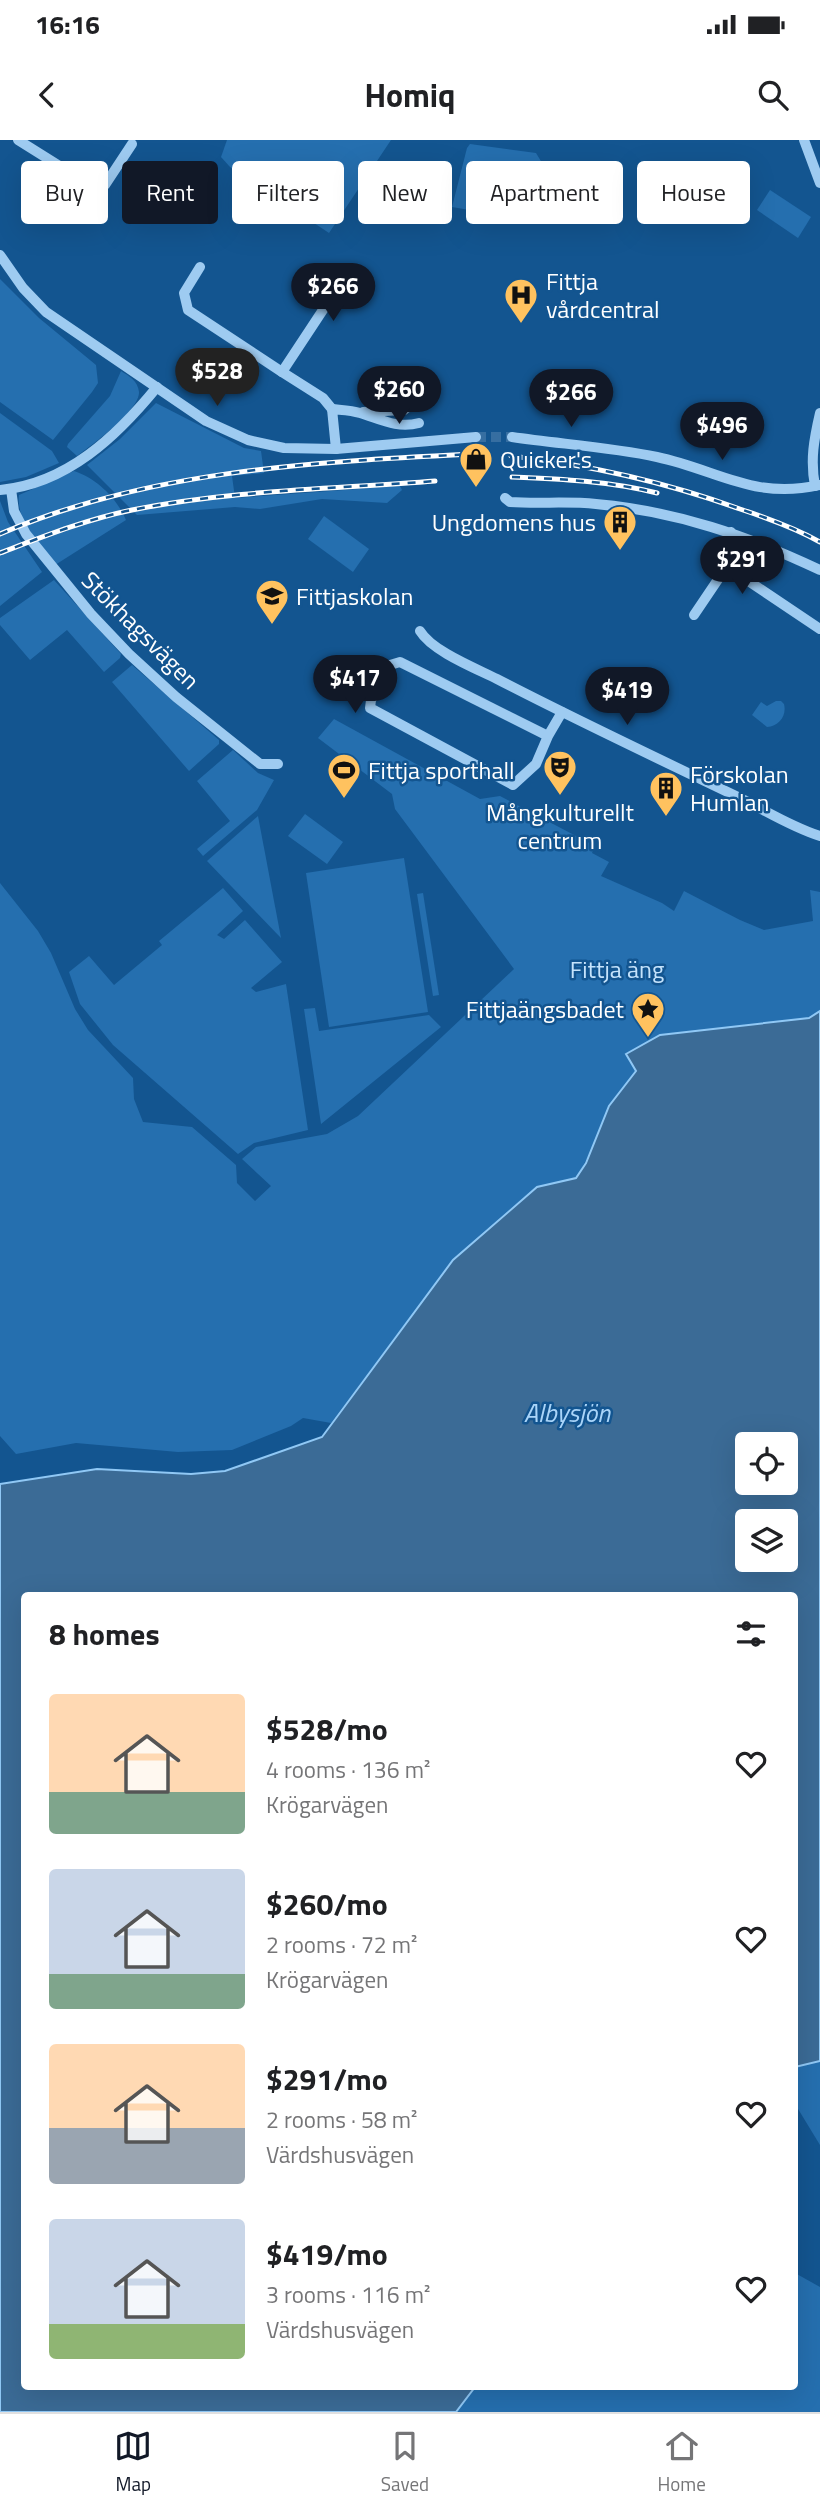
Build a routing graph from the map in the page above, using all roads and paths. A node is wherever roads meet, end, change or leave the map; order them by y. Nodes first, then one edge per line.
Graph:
1 (18, 140) edge
2 (804, 140) edge
3 (132, 144) dead end
4 (820, 183) edge
5 (0, 255) edge
6 (200, 267) dead end
7 (346, 275) dead end
8 (282, 372) junction
9 (157, 387) junction
10 (424, 394) dead end
11 (332, 409) junction
12 (356, 412) junction
13 (820, 413) edge
14 (419, 423) dead end
15 (476, 437) tunnel mouth
16 (512, 437) tunnel mouth
17 (336, 449) junction
18 (818, 486) edge
19 (6, 489) edge
20 (505, 498) dead end
21 (731, 532) junction
22 (729, 568) junction
23 (820, 570) edge
24 (694, 614) dead end
25 (820, 629) edge
26 (420, 631) dead end
27 (562, 712) junction
28 (548, 736) junction
29 (278, 764) dead end
30 (820, 836) edge

1 - 3 street
2 - 4 street
5 - 9 street
6 - 8 street
7 - 8 street
8 - 11 street
9 - 17 street
9 - 19 street
10 - 12 street
11 - 12 street
11 - 17 street
12 - 14 street
13 - 18 street
15 - 17 street
16 - 18 street
19 - 29 street, Stökhagsvägen
20 - 21 street
21 - 22 street
21 - 23 street
22 - 24 street
22 - 25 street
26 - 27 street
27 - 28 street
27 - 30 street
28 - 28 street

